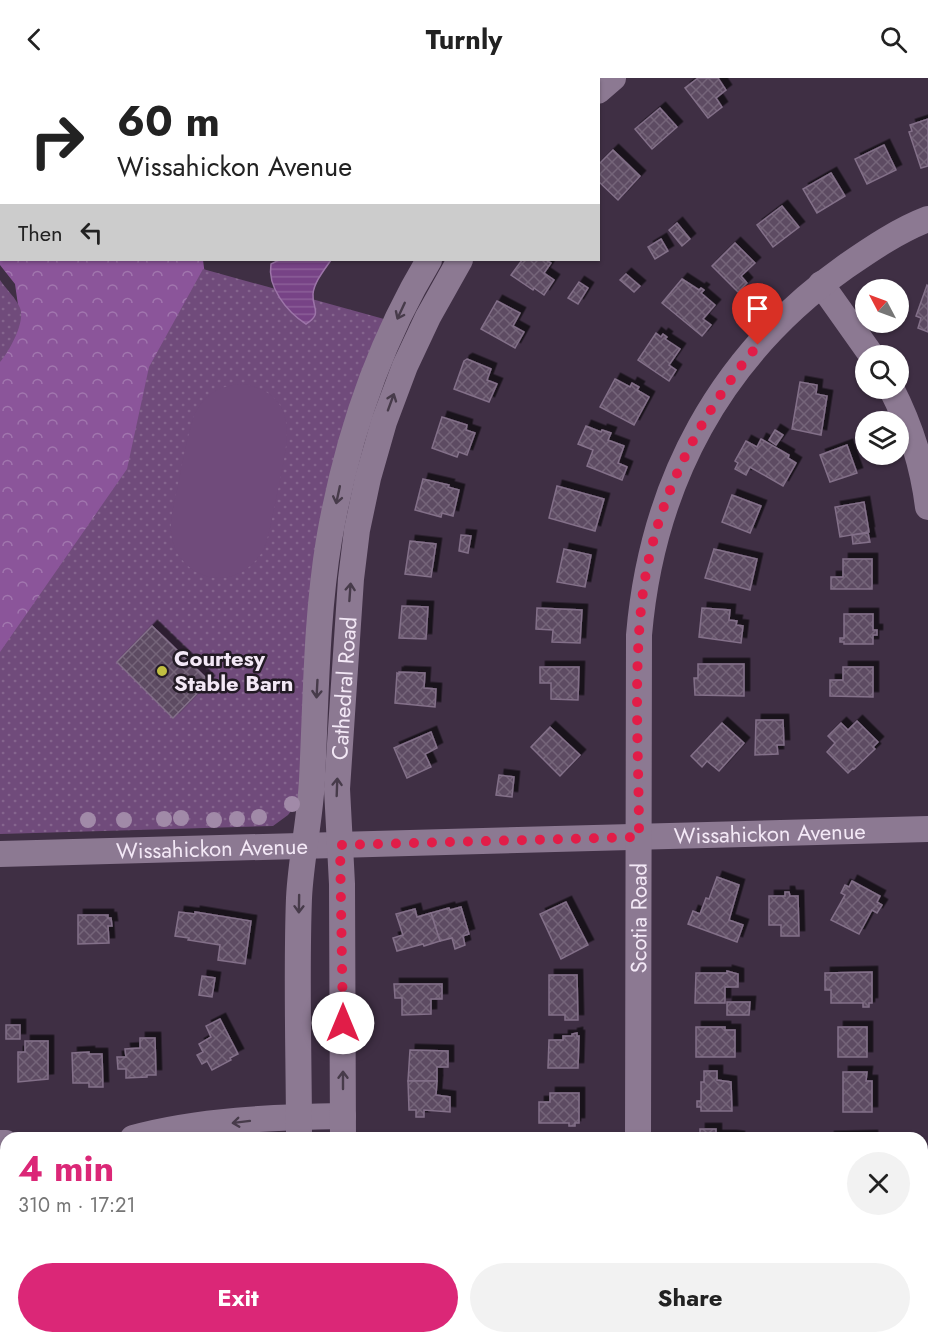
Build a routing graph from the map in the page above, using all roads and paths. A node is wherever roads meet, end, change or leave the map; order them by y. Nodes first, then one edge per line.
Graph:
1 (613, 78) edge
2 (600, 89) edge
3 (928, 219) edge
4 (428, 261) edge
5 (459, 261) edge
6 (821, 284) junction
7 (864, 345) edge
8 (896, 399) edge
9 (928, 507) edge
10 (928, 829) edge
11 (639, 837) junction
12 (340, 845) junction
13 (304, 846) junction
14 (0, 854) edge
15 (343, 1127) edge
16 (299, 1128) edge
17 (156, 1132) edge
18 (638, 1132) edge

1 - 2 street
3 - 6 street, Scotia Road
4 -> 13 street, Cathedral Road
12 -> 5 street, Cathedral Road
6 - 7 street
6 - 11 street, Scotia Road
8 - 9 street
10 - 11 street, Wissahickon Avenue
11 - 12 street, Wissahickon Avenue
11 - 18 street, Scotia Road
12 - 13 street, Wissahickon Avenue
15 -> 12 street, Cathedral Road
13 - 14 street, Wissahickon Avenue
13 -> 16 street, Cathedral Road
15 - 16 street
16 -> 17 street

